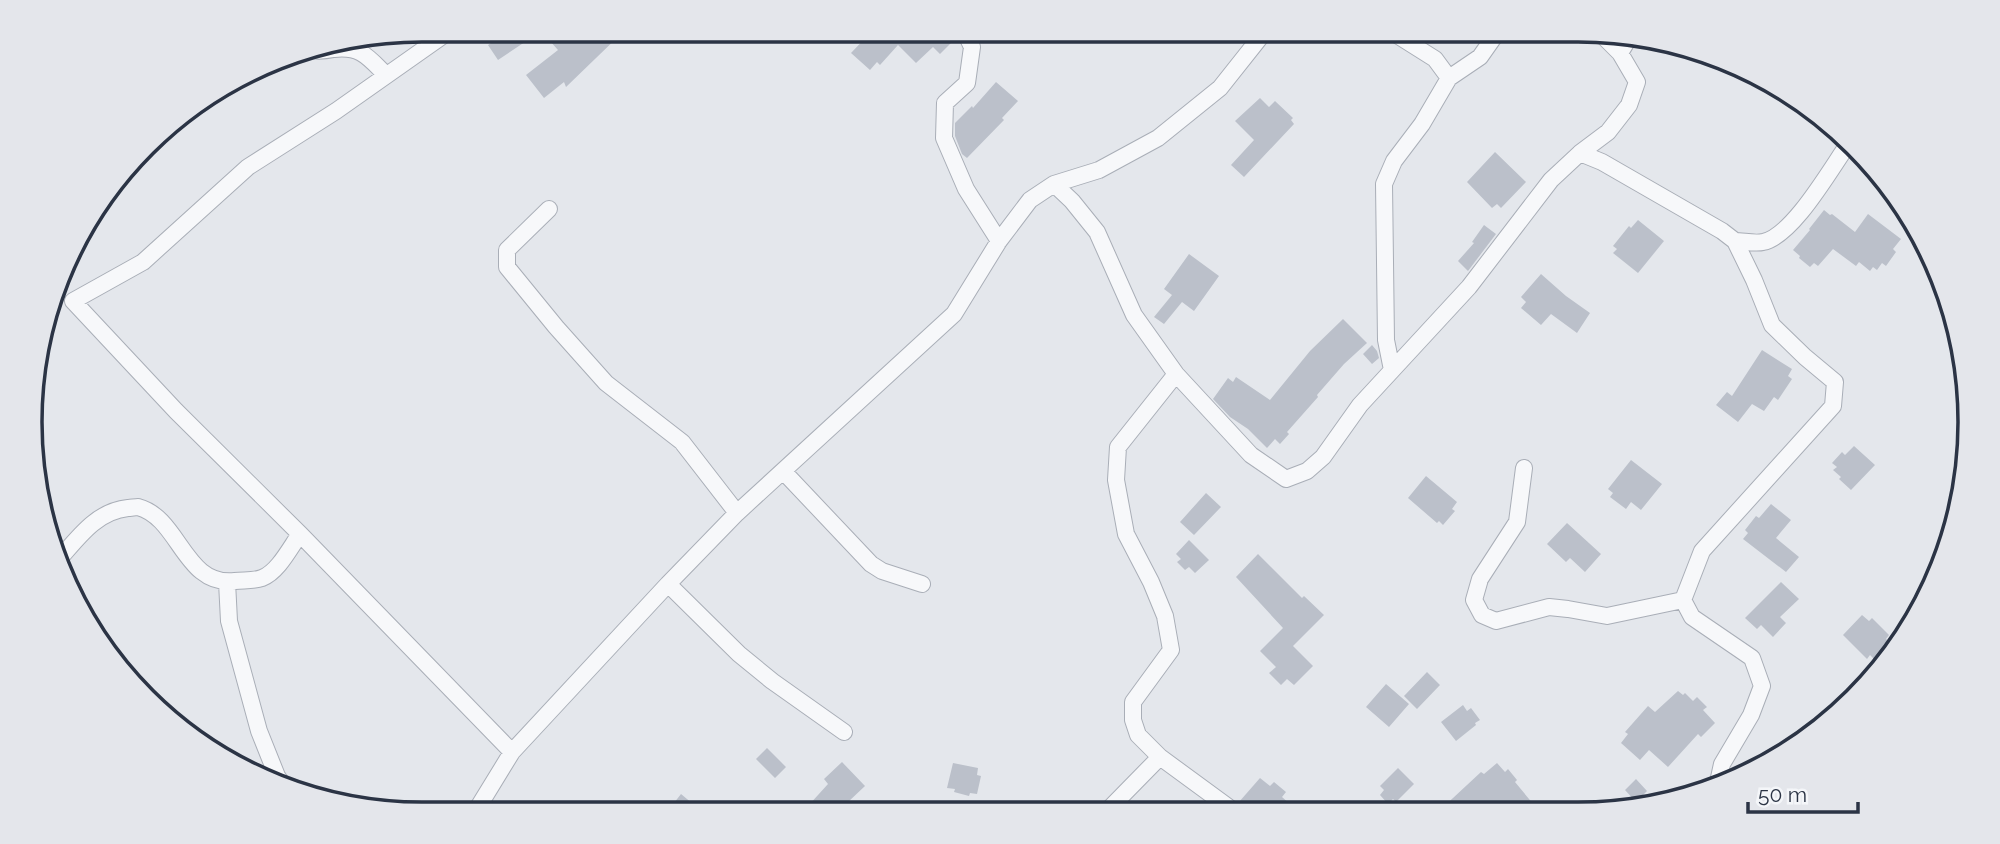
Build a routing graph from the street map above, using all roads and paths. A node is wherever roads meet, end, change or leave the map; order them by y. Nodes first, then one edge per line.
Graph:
1 (434, 42) edge
2 (970, 42) edge
3 (1256, 42) edge
4 (1408, 42) edge
5 (1491, 42) edge
6 (1611, 44) edge
7 (1625, 45) edge
8 (350, 49) edge
9 (1620, 53) junction
10 (386, 75) junction
11 (1448, 78) junction
12 (1844, 150) edge
13 (1580, 153) junction
14 (1054, 184) junction
15 (549, 209) dead end
16 (999, 241) junction
17 (1735, 241) junction
18 (1392, 370) junction
19 (1176, 374) junction
20 (1524, 468) dead end
21 (783, 471) junction
22 (737, 513) junction
23 (300, 534) junction
24 (65, 552) edge
25 (227, 582) junction
26 (668, 584) junction
27 (922, 584) dead end
28 (1683, 600) junction
29 (844, 732) dead end
30 (512, 752) junction
31 (1160, 757) junction
32 (276, 772) edge
33 (1720, 774) edge
34 (481, 802) edge
35 (1116, 802) edge
36 (1221, 802) edge

1 - 10 street
2 - 16 street
3 - 14 street
4 - 11 street
5 - 11 street
6 - 9 street
7 - 9 street
8 - 10 street
9 - 13 street
10 - 23 street
11 - 18 street
12 - 17 street
13 - 17 street
13 - 18 street
14 - 16 street
14 - 19 street
15 - 22 street
16 - 21 street
17 - 28 street
18 - 19 street
19 - 31 street
20 - 28 street
21 - 22 street
21 - 27 street
22 - 26 street
23 - 25 street
23 - 30 street
24 - 25 street
25 - 32 street
26 - 29 street
26 - 30 street
28 - 33 street
30 - 34 street
31 - 35 street
31 - 36 street

